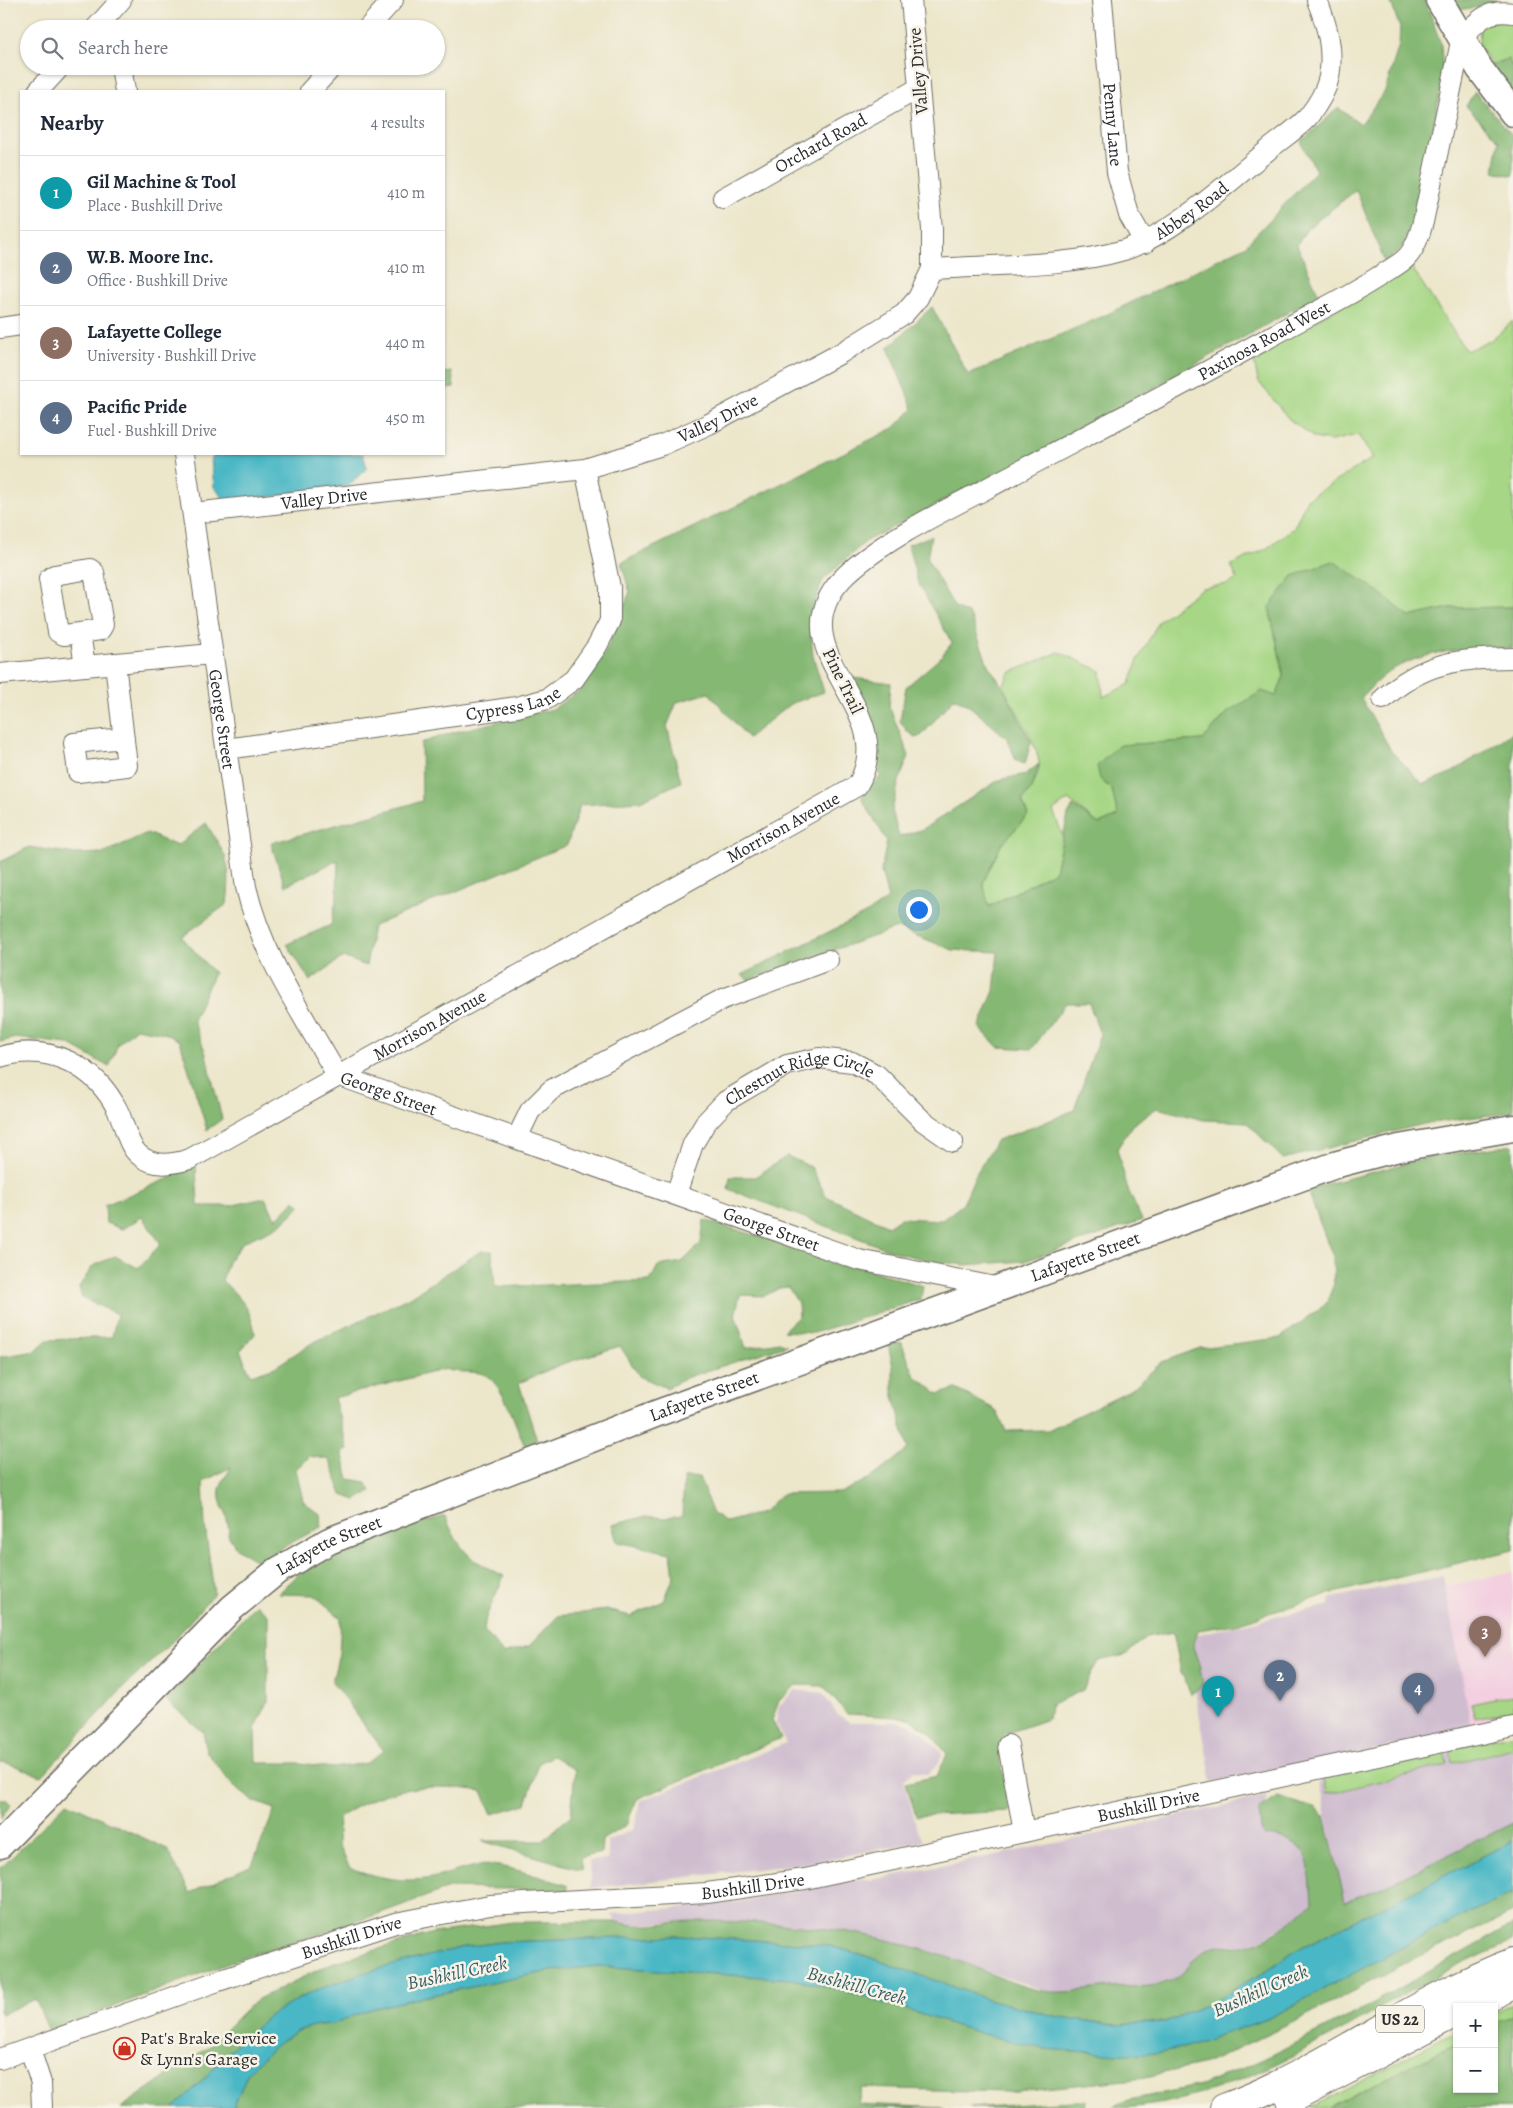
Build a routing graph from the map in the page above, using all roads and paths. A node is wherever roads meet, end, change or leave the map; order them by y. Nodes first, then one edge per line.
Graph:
1 (393, 0) edge
2 (911, 0) edge
3 (1102, 0) edge
4 (1317, 0) edge
5 (1439, 0) edge
6 (115, 10) edge
7 (1513, 13) edge
8 (104, 20) edge
9 (375, 20) edge
10 (1462, 37) junction
11 (53, 75) edge
12 (122, 75) edge
13 (325, 75) edge
14 (919, 88) junction
15 (39, 90) edge
16 (125, 90) edge
17 (311, 90) edge
18 (1513, 113) edge
19 (723, 198) dead end
20 (1144, 243) junction
21 (932, 269) junction
22 (20, 325) edge
23 (0, 328) edge
24 (184, 455) edge
25 (585, 469) junction
26 (194, 513) junction
27 (867, 558) joint
28 (80, 633) dead end
29 (212, 654) junction
30 (1513, 658) edge
31 (115, 663) junction
32 (85, 666) junction
33 (0, 674) edge
34 (1383, 699) dead end
35 (124, 738) dead end
36 (227, 749) junction
37 (857, 786) joint
38 (828, 960) dead end
39 (0, 1057) edge
40 (337, 1075) junction
41 (1513, 1128) edge
42 (517, 1138) junction
43 (954, 1142) dead end
44 (676, 1194) junction
45 (1001, 1288) junction
46 (1513, 1727) edge
47 (1008, 1745) dead end
48 (1024, 1832) junction
49 (0, 1845) edge
50 (1513, 1962) edge
51 (1513, 1985) edge
52 (1475, 2003) edge
53 (1453, 2014) edge
54 (30, 2049) junction
55 (0, 2059) edge
56 (42, 2108) edge
57 (1224, 2108) edge
58 (1273, 2108) edge

1 - 9 street
2 - 14 street, Valley Drive
3 - 20 street, Penny Lane
4 - 20 street, Abbey Road
5 - 10 main road
6 - 8 street
7 - 10 street
10 - 18 main road
10 - 27 street, Paxinosa Road West
11 - 15 street
12 - 16 street
13 - 17 street
14 - 19 street, Orchard Road
14 - 21 street, Valley Drive
20 - 21 street, Abbey Road
21 - 25 street, Valley Drive
22 - 23 street
24 - 26 street, George Street
25 - 26 street, Valley Drive
25 - 36 street, Cypress Lane
26 - 29 street, George Street
27 - 37 street, Pine Trail
28 - 32 street
29 - 31 street
29 - 36 street, George Street
30 - 34 street
31 - 32 street
31 - 35 street
32 - 33 street
36 - 40 street, George Street
37 - 40 street, Morrison Avenue
38 - 42 street
39 - 40 street, Morrison Avenue
40 - 42 street, George Street
41 - 45 main road, Lafayette Street
42 - 44 street, George Street
43 - 44 street, Chestnut Ridge Circle
44 - 45 street, George Street
45 - 49 main road, Lafayette Street
46 - 48 street, Bushkill Drive
47 - 48 street
48 - 54 street, Bushkill Drive
50 - 57 highway, US 22
51 - 52 highway
53 - 58 highway, US 22
54 - 55 street, Bushkill Drive
54 - 56 street

